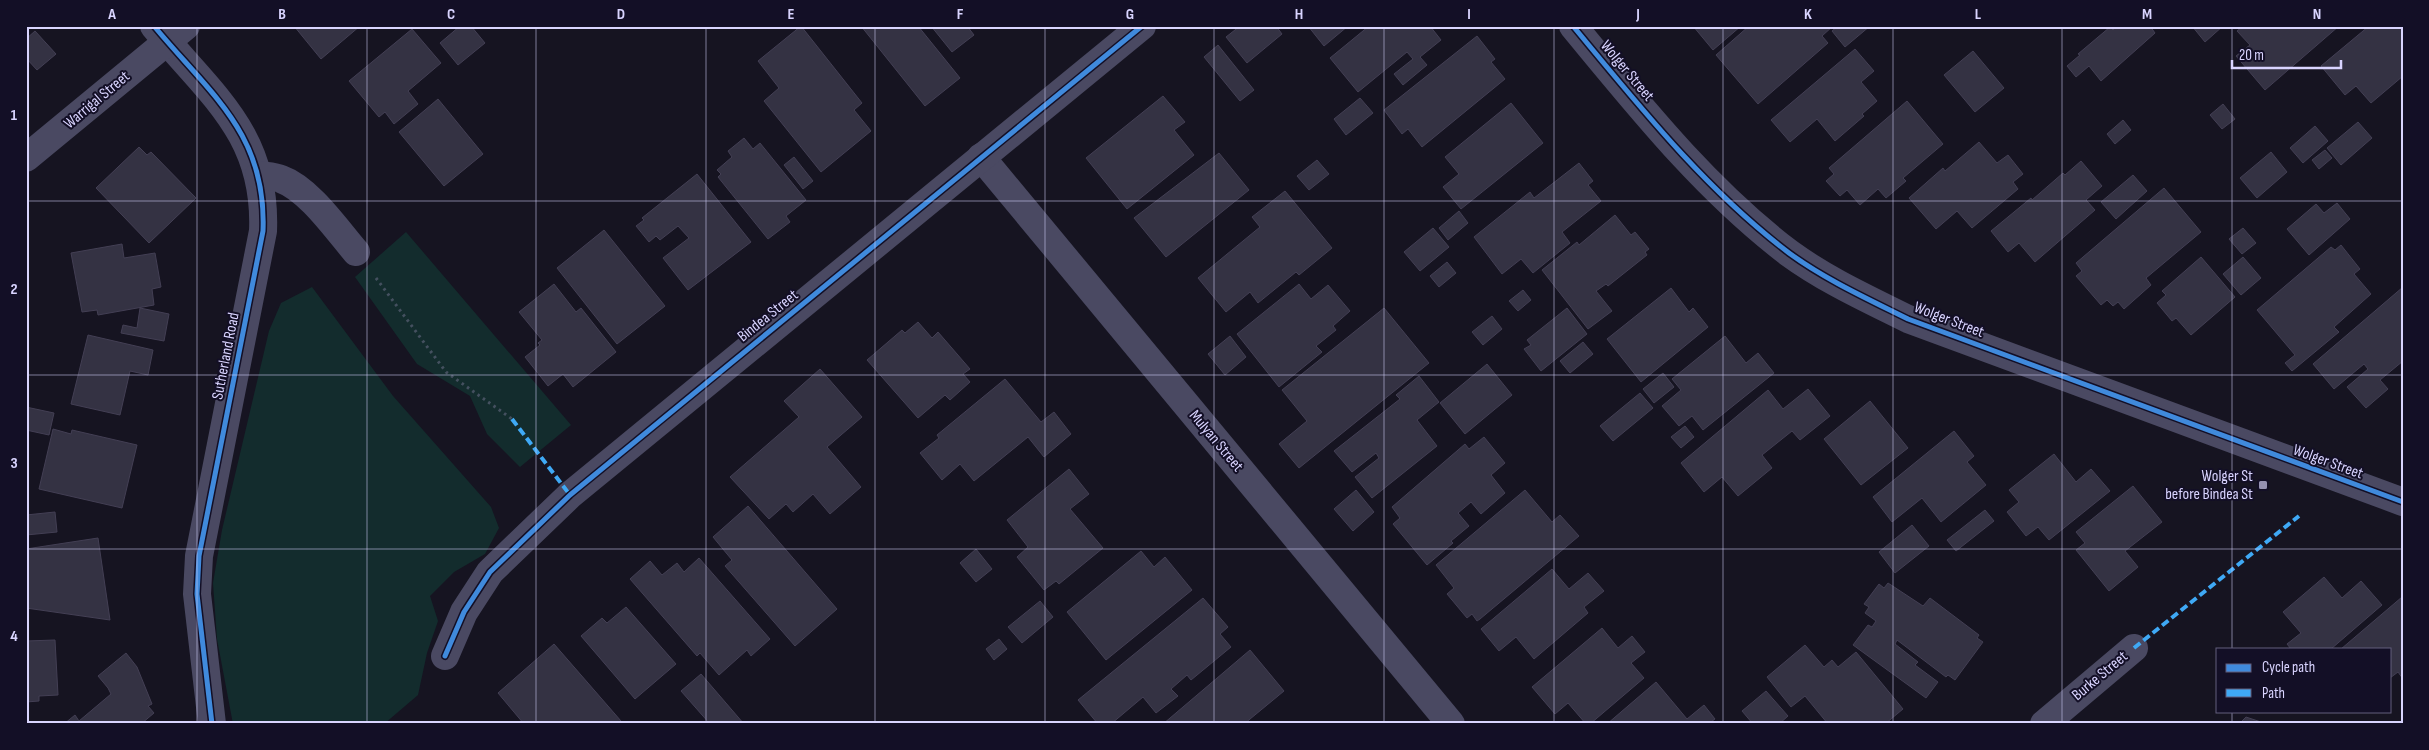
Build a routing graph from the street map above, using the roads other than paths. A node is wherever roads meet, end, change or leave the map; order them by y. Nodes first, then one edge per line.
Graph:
1 (1142, 26) edge
2 (1573, 26) edge
3 (169, 31) edge
4 (981, 157) junction
5 (26, 158) edge
6 (259, 175) junction
7 (356, 252) road end
8 (2403, 502) edge
9 (2134, 648) dead end
10 (445, 656) dead end
11 (212, 724) edge
12 (1451, 724) edge
13 (2044, 724) edge

1 - 4 street, Bindea Street
2 - 8 street, Wolger Street
3 - 5 street, Warrigal Street
3 - 6 street, Sutherland Road
4 - 10 street, Bindea Street
4 - 12 street, Mulyan Street
6 - 7 street
6 - 11 street, Sutherland Road
9 - 13 street, Burke Street

